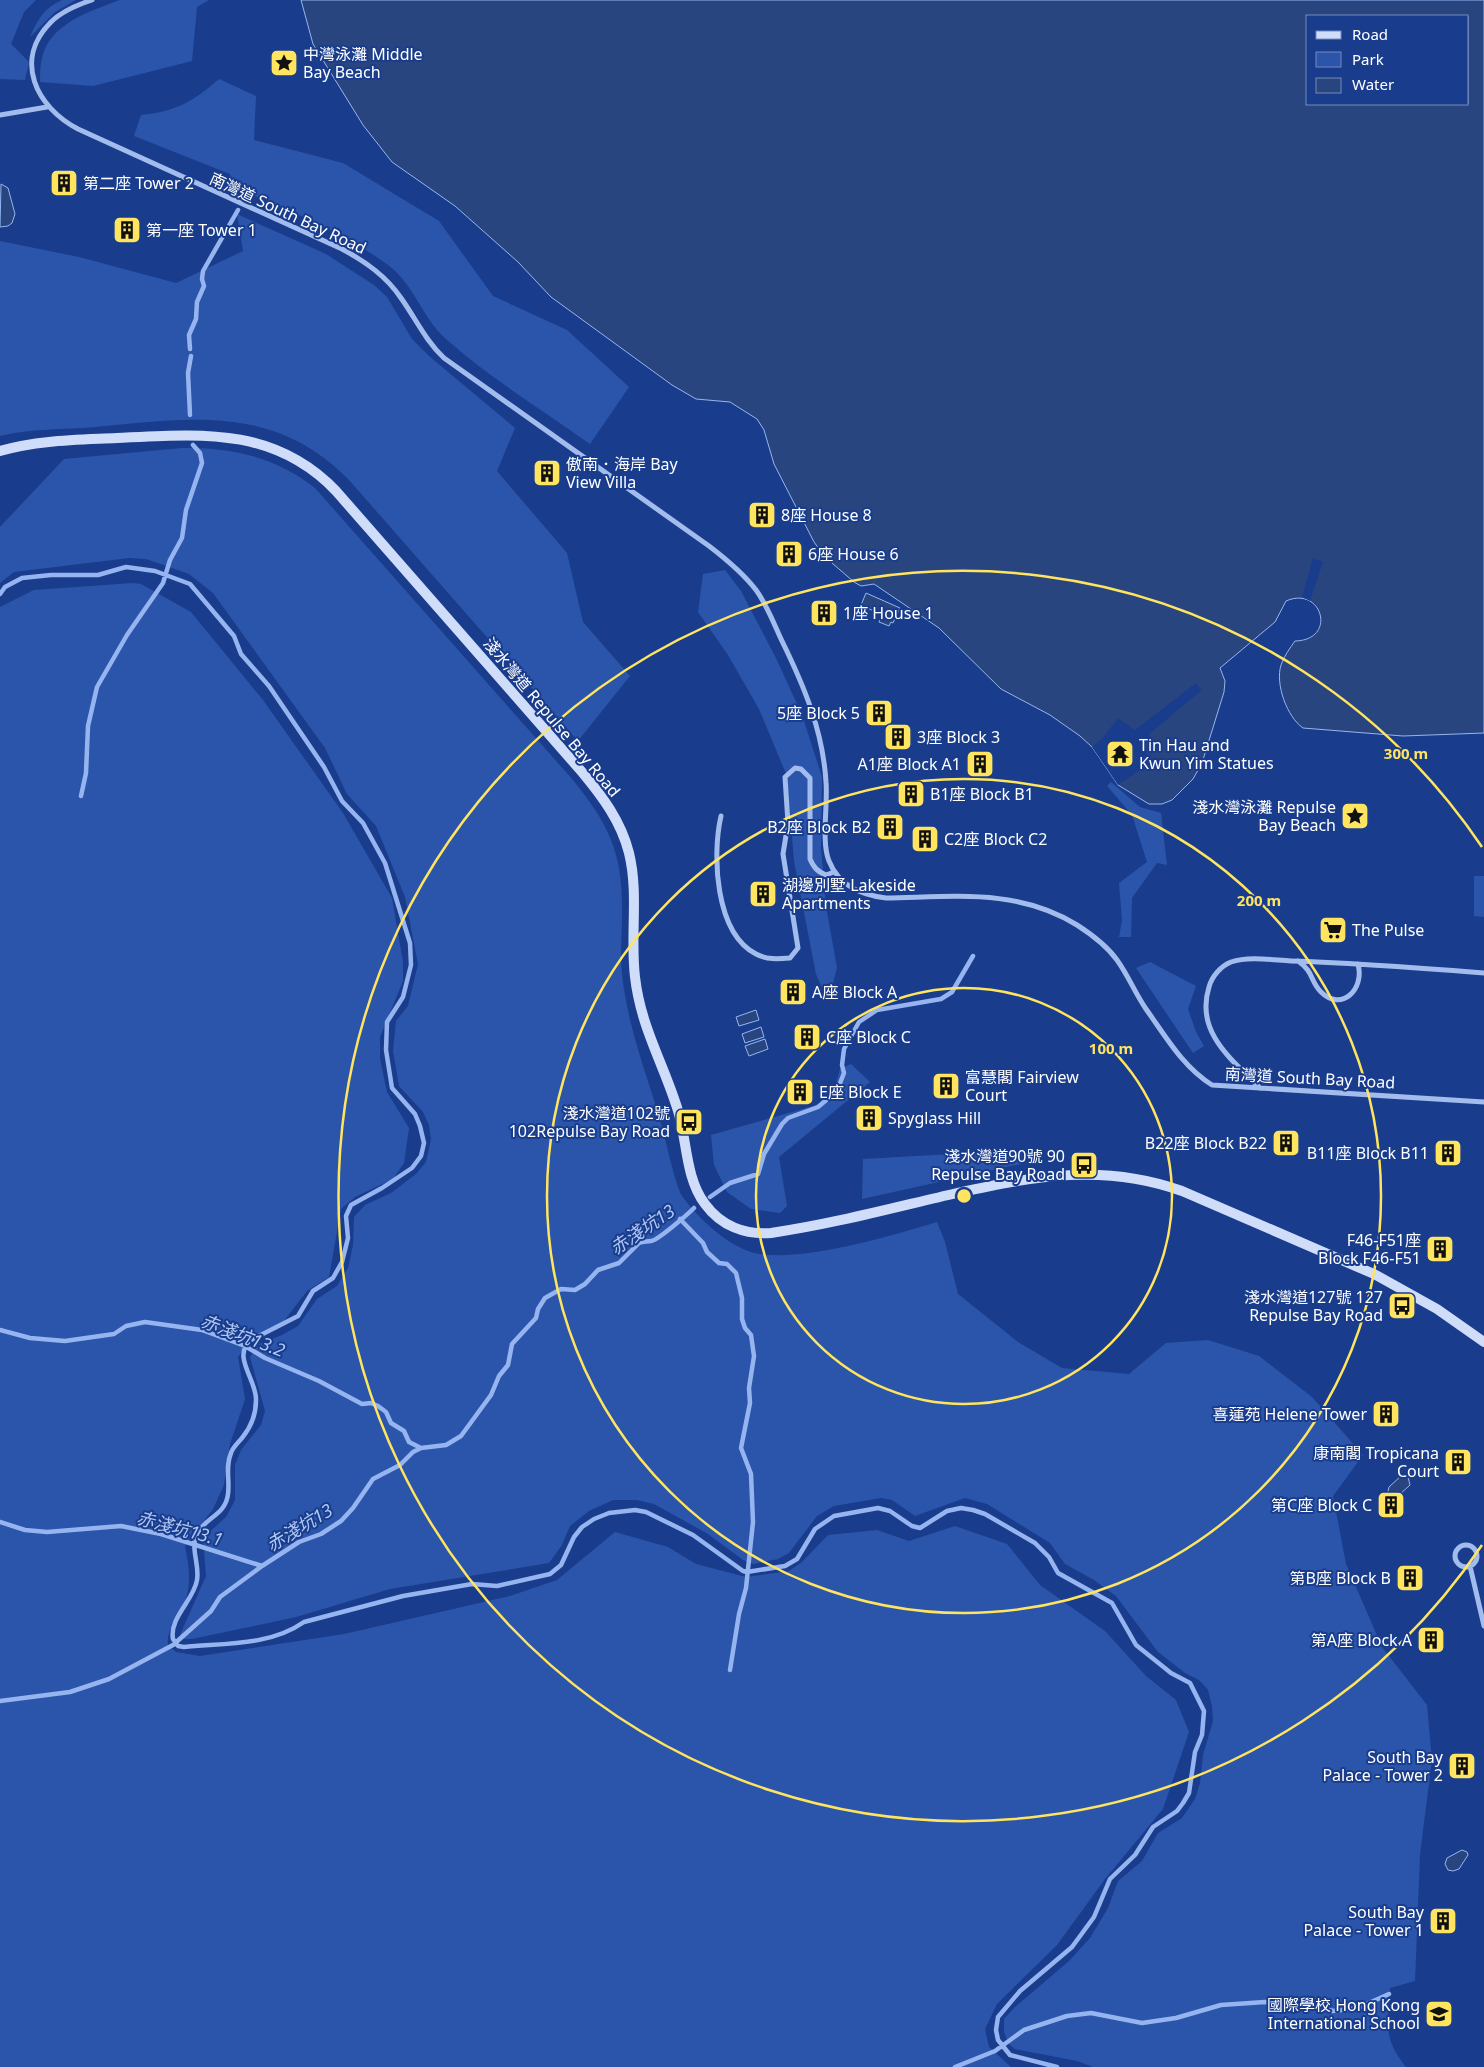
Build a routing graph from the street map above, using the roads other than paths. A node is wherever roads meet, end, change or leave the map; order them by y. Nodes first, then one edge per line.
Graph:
1 (92, 0) edge
2 (46, 107) junction
3 (0, 115) edge
4 (0, 451) edge
5 (721, 816) dead end
6 (834, 872) junction
7 (1297, 961) junction
8 (1358, 964) junction
9 (1484, 973) edge
10 (1260, 1088) junction
11 (1484, 1102) edge
12 (1484, 1342) edge
13 (1470, 1566) junction
14 (1484, 1626) edge

1 - 2 street, 南灣道 South Bay Road
2 - 3 street
2 - 6 street, 南灣道 South Bay Road
4 - 12 main road, 淺水灣道 Repulse Bay Road
5 - 6 street
6 - 10 street, 南灣道 South Bay Road
7 - 8 street
7 - 8 street
7 - 10 street
8 - 9 street
10 - 11 street, 南灣道 South Bay Road
13 - 13 street
13 - 14 street

